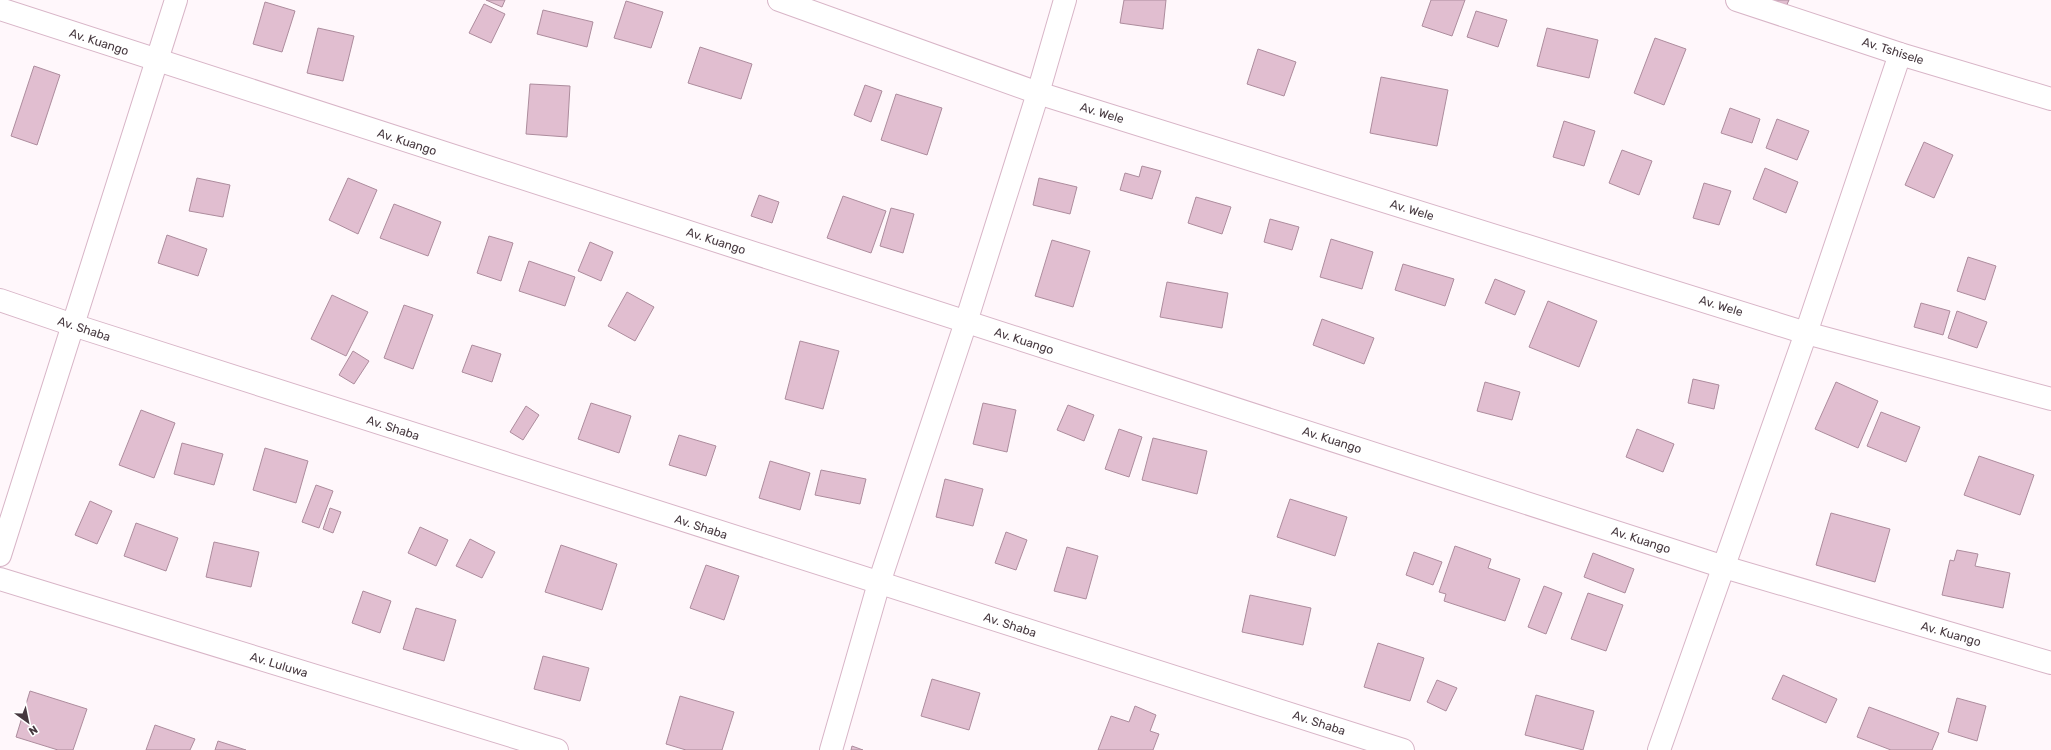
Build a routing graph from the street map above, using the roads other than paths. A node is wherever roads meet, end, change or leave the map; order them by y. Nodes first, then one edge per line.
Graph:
1 (176, 0) edge
2 (779, 0) edge
3 (1065, 0) edge
4 (1737, 0) edge
5 (0, 9) edge
6 (1900, 54) junction
7 (156, 60) junction
8 (1038, 93) junction
9 (2051, 99) edge
10 (0, 300) edge
11 (966, 322) junction
12 (72, 325) junction
13 (1806, 333) junction
14 (2051, 399) edge
15 (0, 555) edge
16 (1724, 567) junction
17 (0, 580) edge
18 (879, 584) junction
19 (2051, 663) edge
20 (557, 750) edge
21 (831, 750) edge
22 (1403, 750) edge
23 (1659, 750) edge

1 - 7 street
2 - 8 street, Av. Wele
3 - 8 street
4 - 6 street, Av. Tshisele
5 - 7 street, Av. Kuango
6 - 9 street, Av. Tshisele
6 - 13 street
7 - 11 street, Av. Kuango
7 - 12 street
8 - 11 street
8 - 13 street, Av. Wele
10 - 12 street, Av. Shaba
11 - 16 street, Av. Kuango
11 - 18 street
12 - 15 street
12 - 18 street, Av. Shaba
13 - 14 street, Av. Wele
13 - 16 street
16 - 19 street, Av. Kuango
16 - 23 street
17 - 20 street, Av. Luluwa
18 - 21 street
18 - 22 street, Av. Shaba

